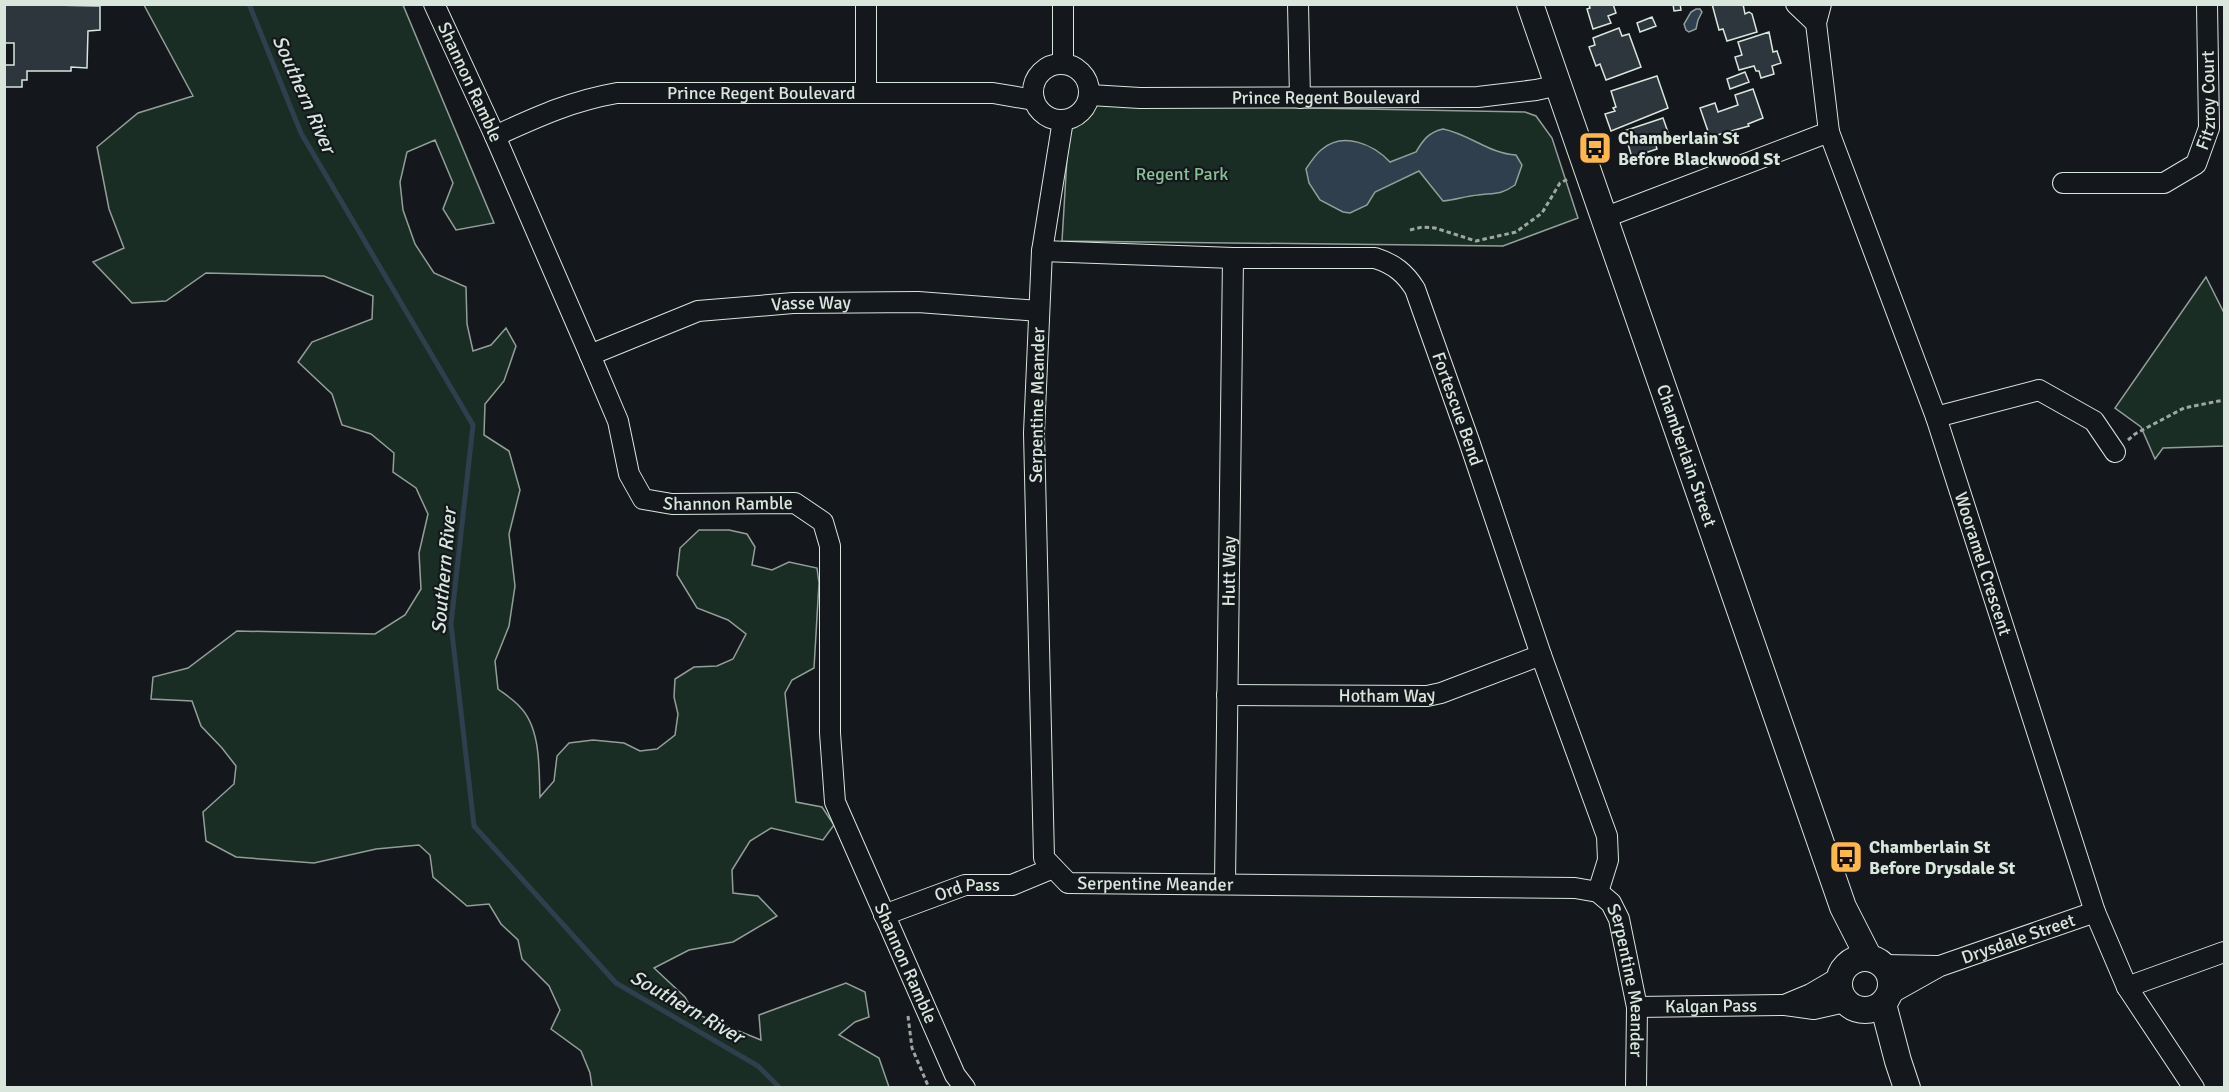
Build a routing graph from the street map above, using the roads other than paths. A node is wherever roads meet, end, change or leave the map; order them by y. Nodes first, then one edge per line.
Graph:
1 (434, 4) edge
2 (866, 4) edge
3 (1063, 4) edge
4 (1298, 4) edge
5 (1530, 4) edge
6 (1796, 4) edge
7 (2207, 4) edge
8 (1818, 14) edge
9 (1063, 63) junction
10 (1559, 85) junction
11 (866, 93) junction
12 (1090, 95) junction
13 (1300, 98) junction
14 (1034, 100) junction
15 (1063, 120) junction
16 (1829, 132) junction
17 (495, 136) junction
18 (2063, 183) dead end
19 (1606, 218) junction
20 (1042, 251) junction
21 (1233, 258) junction
22 (1039, 311) junction
23 (590, 355) junction
24 (1936, 417) junction
25 (2115, 452) road end
26 (1541, 655) junction
27 (1227, 695) junction
28 (1053, 868) junction
29 (1225, 884) junction
30 (1598, 892) junction
31 (2095, 912) junction
32 (884, 915) junction
33 (2224, 952) edge
34 (1860, 966) junction
35 (1940, 966) junction
36 (2127, 987) junction
37 (1870, 1003) junction
38 (1785, 1005) junction
39 (1637, 1007) junction
40 (965, 1088) edge
41 (1635, 1088) edge
42 (1907, 1088) edge
43 (2194, 1088) edge

1 - 17 street, Shannon Ramble
2 - 11 street
3 - 9 street
4 - 13 street
5 - 10 main road, Chamberlain Street
6 - 8 street
7 - 18 street, Fitzroy Court
8 - 16 street, Wooramel Crescent
9 - 12 street
9 - 14 street
10 - 13 street, Prince Regent Boulevard
10 - 19 main road, Chamberlain Street
11 - 14 street, Prince Regent Boulevard
11 - 17 street, Prince Regent Boulevard
12 - 13 street, Prince Regent Boulevard
12 - 15 street
14 - 15 street
15 - 20 street, Serpentine Meander
16 - 19 street
16 - 24 street, Wooramel Crescent
17 - 23 street, Shannon Ramble
19 - 34 main road, Chamberlain Street
20 - 21 street, Fortescue Bend
20 - 22 street, Serpentine Meander
21 - 26 street, Fortescue Bend
21 - 27 street, Hutt Way
22 - 23 street, Vasse Way
22 - 28 street, Serpentine Meander
23 - 32 street, Shannon Ramble
24 - 25 street
24 - 31 street, Wooramel Crescent
26 - 27 street, Hotham Way
26 - 30 street, Fortescue Bend
27 - 29 street, Hutt Way
28 - 29 street, Serpentine Meander
28 - 32 street, Ord Pass
29 - 30 street, Serpentine Meander
30 - 39 street, Serpentine Meander
31 - 35 street, Drysdale Street
31 - 36 street, Wooramel Crescent
32 - 40 street, Shannon Ramble
33 - 36 street
34 - 35 street, Drysdale Street
34 - 37 main road, Chamberlain Street
34 - 37 main road, Chamberlain Street
34 - 38 street, Kalgan Pass
35 - 37 street, Drysdale Street
36 - 43 street, Wooramel Crescent
37 - 38 street, Kalgan Pass
37 - 42 main road, Chamberlain Street
38 - 39 street, Kalgan Pass
39 - 41 street, Serpentine Meander

